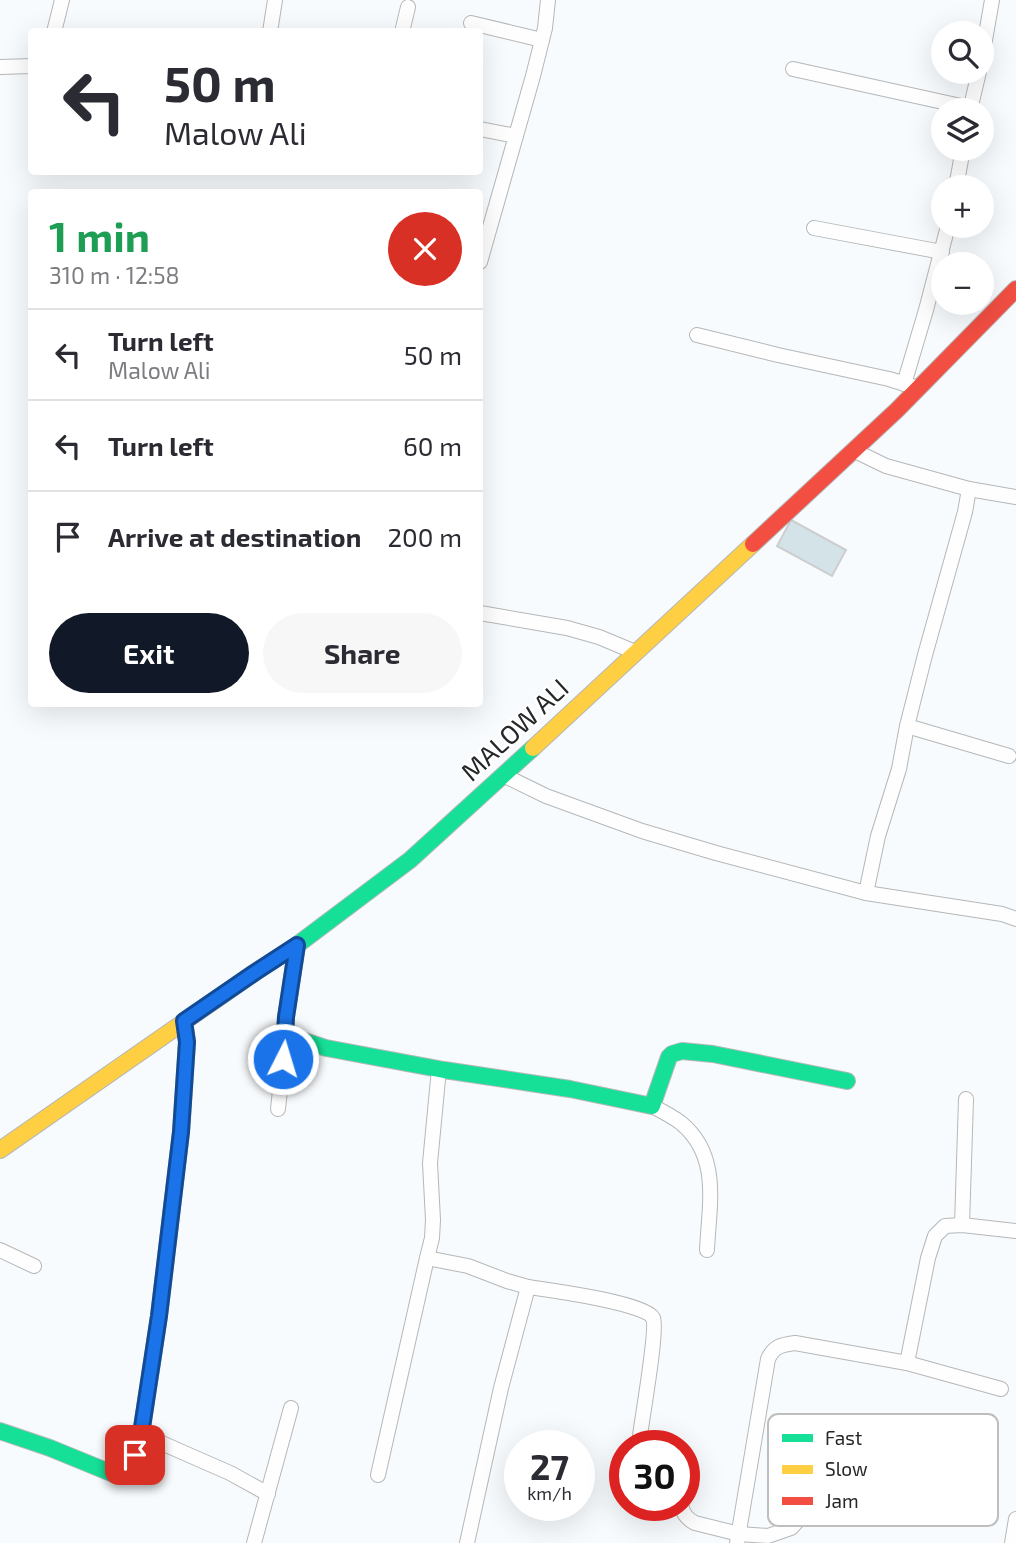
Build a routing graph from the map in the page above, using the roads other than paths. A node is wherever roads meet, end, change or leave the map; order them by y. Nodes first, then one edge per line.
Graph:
1 (62, 0) edge
2 (275, 0) edge
3 (548, 0) edge
4 (992, 0) edge
5 (408, 7) dead end
6 (988, 21) edge
7 (471, 23) dead end
8 (55, 28) edge
9 (271, 28) edge
10 (403, 28) edge
11 (542, 40) junction
12 (28, 66) edge
13 (0, 67) edge
14 (793, 69) dead end
15 (931, 100) edge
16 (483, 130) edge
17 (516, 136) junction
18 (814, 228) dead end
19 (945, 238) edge
20 (483, 252) edge
21 (942, 252) joint
22 (1016, 289) edge
23 (931, 292) edge
24 (697, 335) dead end
25 (911, 386) junction
26 (853, 450) junction
27 (969, 489) junction
28 (1016, 497) edge
29 (483, 614) edge
30 (635, 652) junction
31 (907, 726) junction
32 (1009, 756) dead end
33 (503, 775) junction
34 (866, 893) junction
35 (1016, 919) edge
36 (297, 945) junction
37 (184, 1021) junction
38 (286, 1035) junction
39 (439, 1069) junction
40 (848, 1081) dead end
41 (966, 1099) dead end
42 (652, 1106) junction
43 (278, 1109) dead end
44 (0, 1150) edge
45 (962, 1225) junction
46 (1016, 1231) edge
47 (0, 1250) edge
48 (707, 1250) dead end
49 (427, 1258) junction
50 (34, 1266) dead end
51 (528, 1287) junction
52 (907, 1363) junction
53 (1001, 1389) dead end
54 (291, 1408) dead end
55 (641, 1430) edge
56 (0, 1431) edge
57 (141, 1434) junction
58 (378, 1475) dead end
59 (268, 1494) junction
60 (1016, 1519) edge
61 (691, 1521) edge
62 (793, 1526) edge
63 (738, 1538) edge
64 (254, 1543) edge
65 (467, 1543) edge
66 (1012, 1543) edge

1 - 8 street
2 - 9 street
3 - 11 street
4 - 6 street
5 - 10 street
7 - 11 street
11 - 17 street
12 - 13 street
14 - 15 street
16 - 17 street
17 - 20 street
18 - 21 street
19 - 21 street
22 - 25 street, MALOW ALI
23 - 25 street
24 - 25 street
25 - 26 street, MALOW ALI
26 - 27 street
26 - 30 street, MALOW ALI
27 - 28 street
27 - 31 street
29 - 30 street
30 - 33 street, MALOW ALI
31 - 32 street
31 - 34 street
33 - 34 street
33 - 36 street, MALOW ALI
34 - 35 street
36 - 37 street, MALOW ALI
36 - 38 street
37 - 44 street, MALOW ALI
37 - 57 street
38 - 39 street
38 - 43 street
39 - 42 street
39 - 49 street
40 - 42 street
41 - 45 street
42 - 48 street
45 - 46 street
45 - 52 street
47 - 50 street
49 - 51 street
49 - 58 street
51 - 55 street
51 - 65 street
52 - 53 street
52 - 63 street
54 - 59 street
56 - 57 street
57 - 59 street
59 - 64 street
60 - 66 street
61 - 63 street
62 - 63 street

